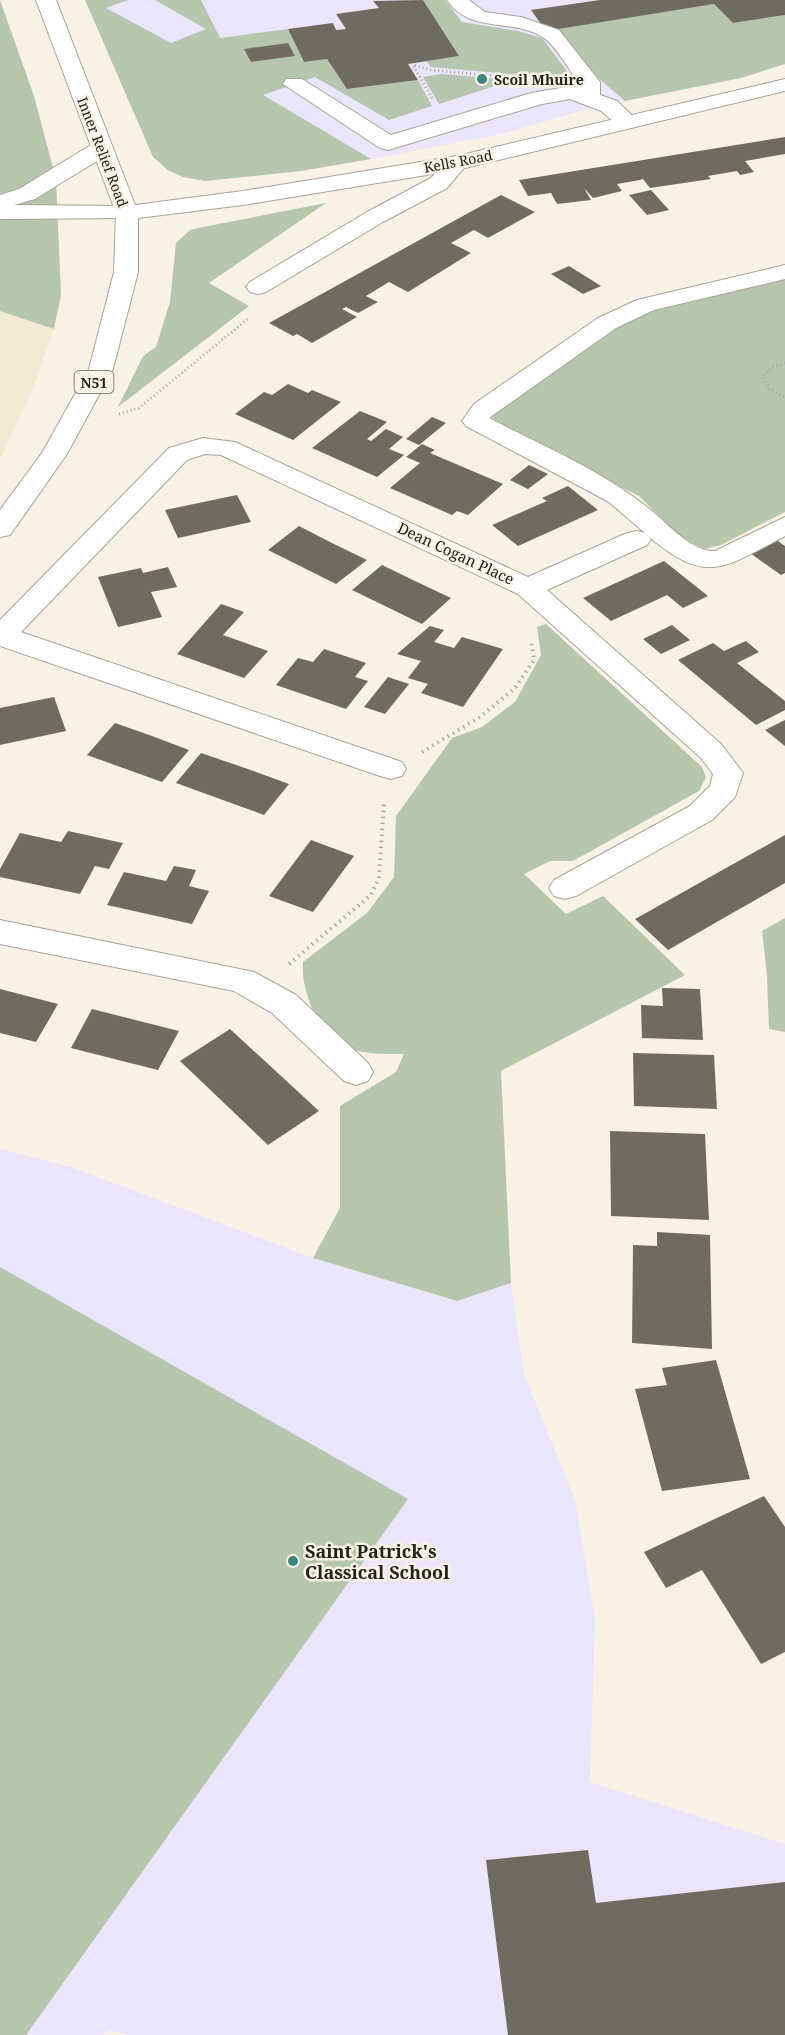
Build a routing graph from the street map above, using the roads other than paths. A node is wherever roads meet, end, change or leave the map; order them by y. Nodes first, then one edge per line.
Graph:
1 (46, 0) edge
2 (458, 0) edge
3 (294, 84) dead end
4 (785, 85) edge
5 (589, 96) junction
6 (628, 122) junction
7 (102, 148) junction
8 (457, 163) junction
9 (0, 202) edge
10 (0, 212) edge
11 (127, 213) junction
12 (785, 272) edge
13 (258, 287) road end
14 (785, 525) edge
15 (0, 529) edge
16 (637, 539) dead end
17 (528, 588) junction
18 (1, 636) edge
19 (391, 769) dead end
20 (565, 888) dead end
21 (0, 932) edge
22 (356, 1072) dead end

1 - 7 street, Inner Relief Road / N51
2 - 5 street
3 - 5 street
4 - 6 street, Kells Road
5 - 6 street
6 - 8 street, Kells Road
7 - 9 street
7 - 11 street, Inner Relief Road / N51
8 - 11 street, Kells Road
8 - 13 street
10 - 11 street, Kells Road
11 - 15 street, Inner Relief Road / N51
12 - 14 street
16 - 17 street
17 - 18 street, Dean Cogan Place
17 - 20 street, Dean Cogan Place
18 - 19 street
21 - 22 street

